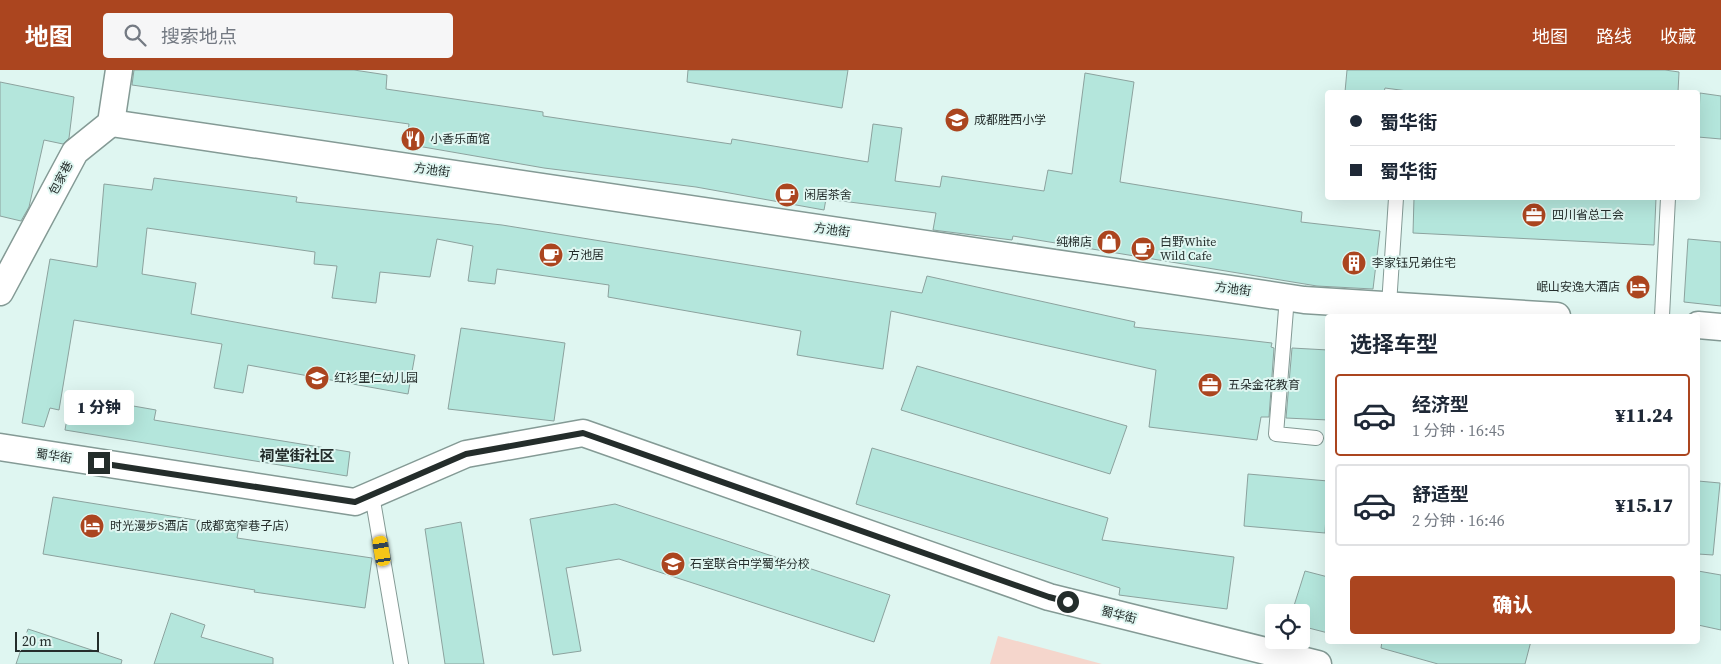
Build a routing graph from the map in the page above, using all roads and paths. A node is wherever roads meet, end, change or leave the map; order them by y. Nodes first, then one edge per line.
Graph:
1 (120, 70) edge
2 (110, 123) junction
3 (1396, 200) edge
4 (1668, 200) edge
5 (0, 292) edge
6 (1287, 297) junction
7 (1389, 306) junction
8 (1523, 314) edge
9 (1662, 314) edge
10 (1700, 325) edge
11 (1721, 327) edge
12 (1316, 438) dead end
13 (0, 447) edge
14 (372, 495) junction
15 (401, 664) edge
16 (1318, 664) edge

1 - 2 street
2 - 5 street, 包家巷
2 - 6 street, 方池街
3 - 7 lane
4 - 9 lane
6 - 7 street, 方池街
6 - 12 lane
7 - 8 street, 方池街
10 - 11 street
13 - 14 street, 蜀华街
14 - 15 lane
14 - 16 street, 蜀华街

